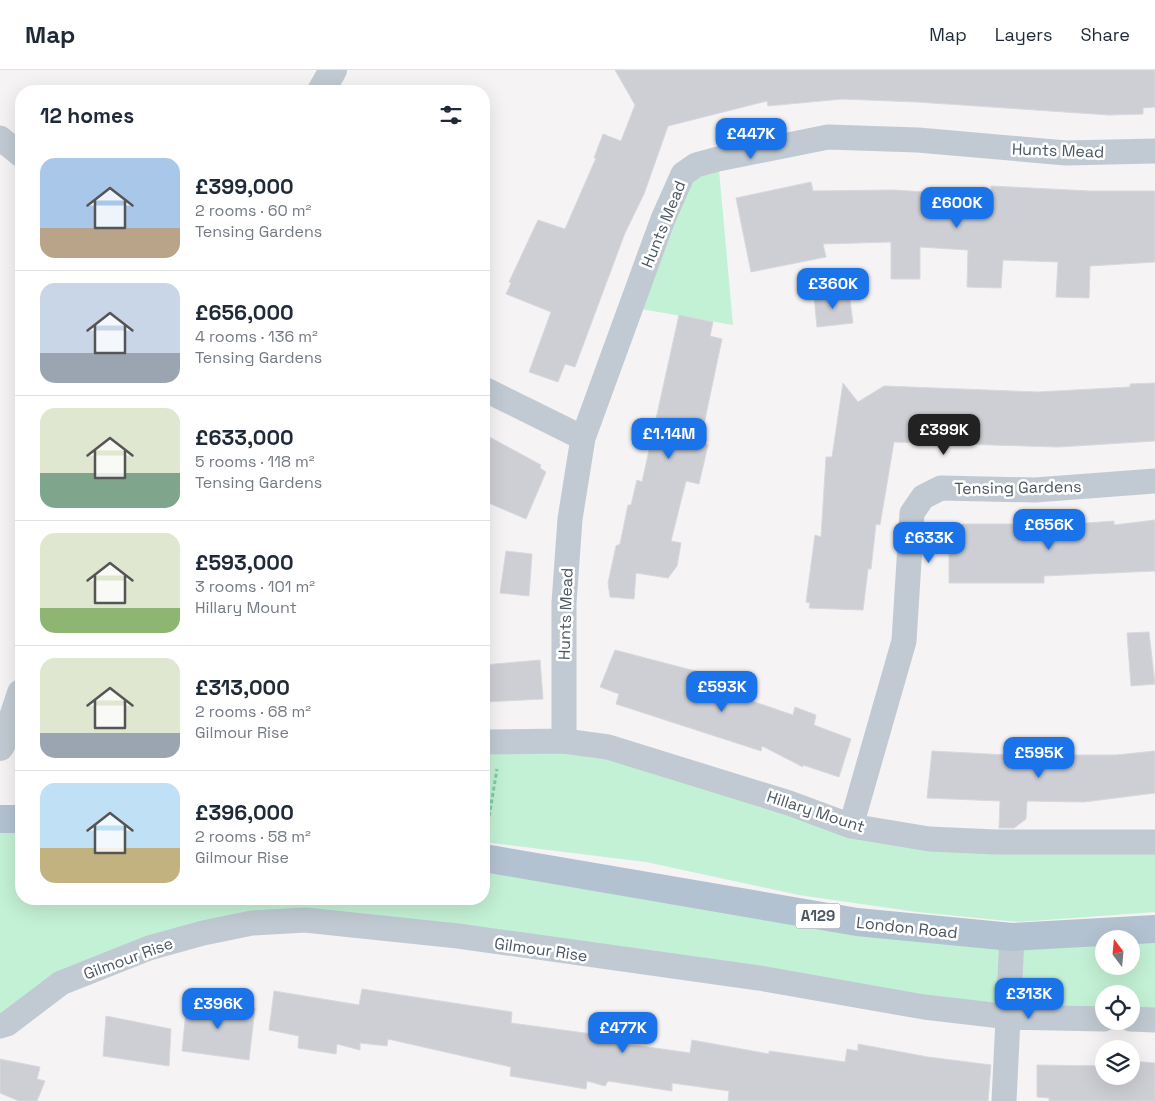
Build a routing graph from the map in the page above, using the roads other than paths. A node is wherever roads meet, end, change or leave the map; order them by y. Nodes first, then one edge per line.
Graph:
1 (333, 70) edge
2 (324, 85) edge
3 (0, 138) edge
4 (15, 150) edge
5 (1155, 151) edge
6 (490, 392) edge
7 (582, 438) junction
8 (1155, 481) edge
9 (15, 711) edge
10 (493, 741) edge
11 (564, 741) junction
12 (0, 747) edge
13 (0, 819) edge
14 (15, 819) edge
15 (851, 826) junction
16 (1155, 842) edge
17 (490, 846) edge
18 (1155, 929) edge
19 (1012, 937) junction
20 (1010, 1017) junction
21 (1095, 1018) edge
22 (1140, 1019) edge
23 (1155, 1020) edge
24 (0, 1026) edge
25 (1004, 1101) edge

1 - 2 street
3 - 4 street
5 - 7 street, Hunts Mead
6 - 7 street
7 - 11 street, Hunts Mead
8 - 15 street, Tensing Gardens
9 - 12 street
10 - 11 street, Hillary Mount
11 - 15 street, Hillary Mount
13 - 14 main road
15 - 16 street, Hillary Mount
17 - 19 main road, London Road / A129
18 - 19 main road, London Road / A129
19 - 20 street
20 - 21 street, Gilmour Rise
20 - 24 street, Gilmour Rise
20 - 25 street
22 - 23 street

